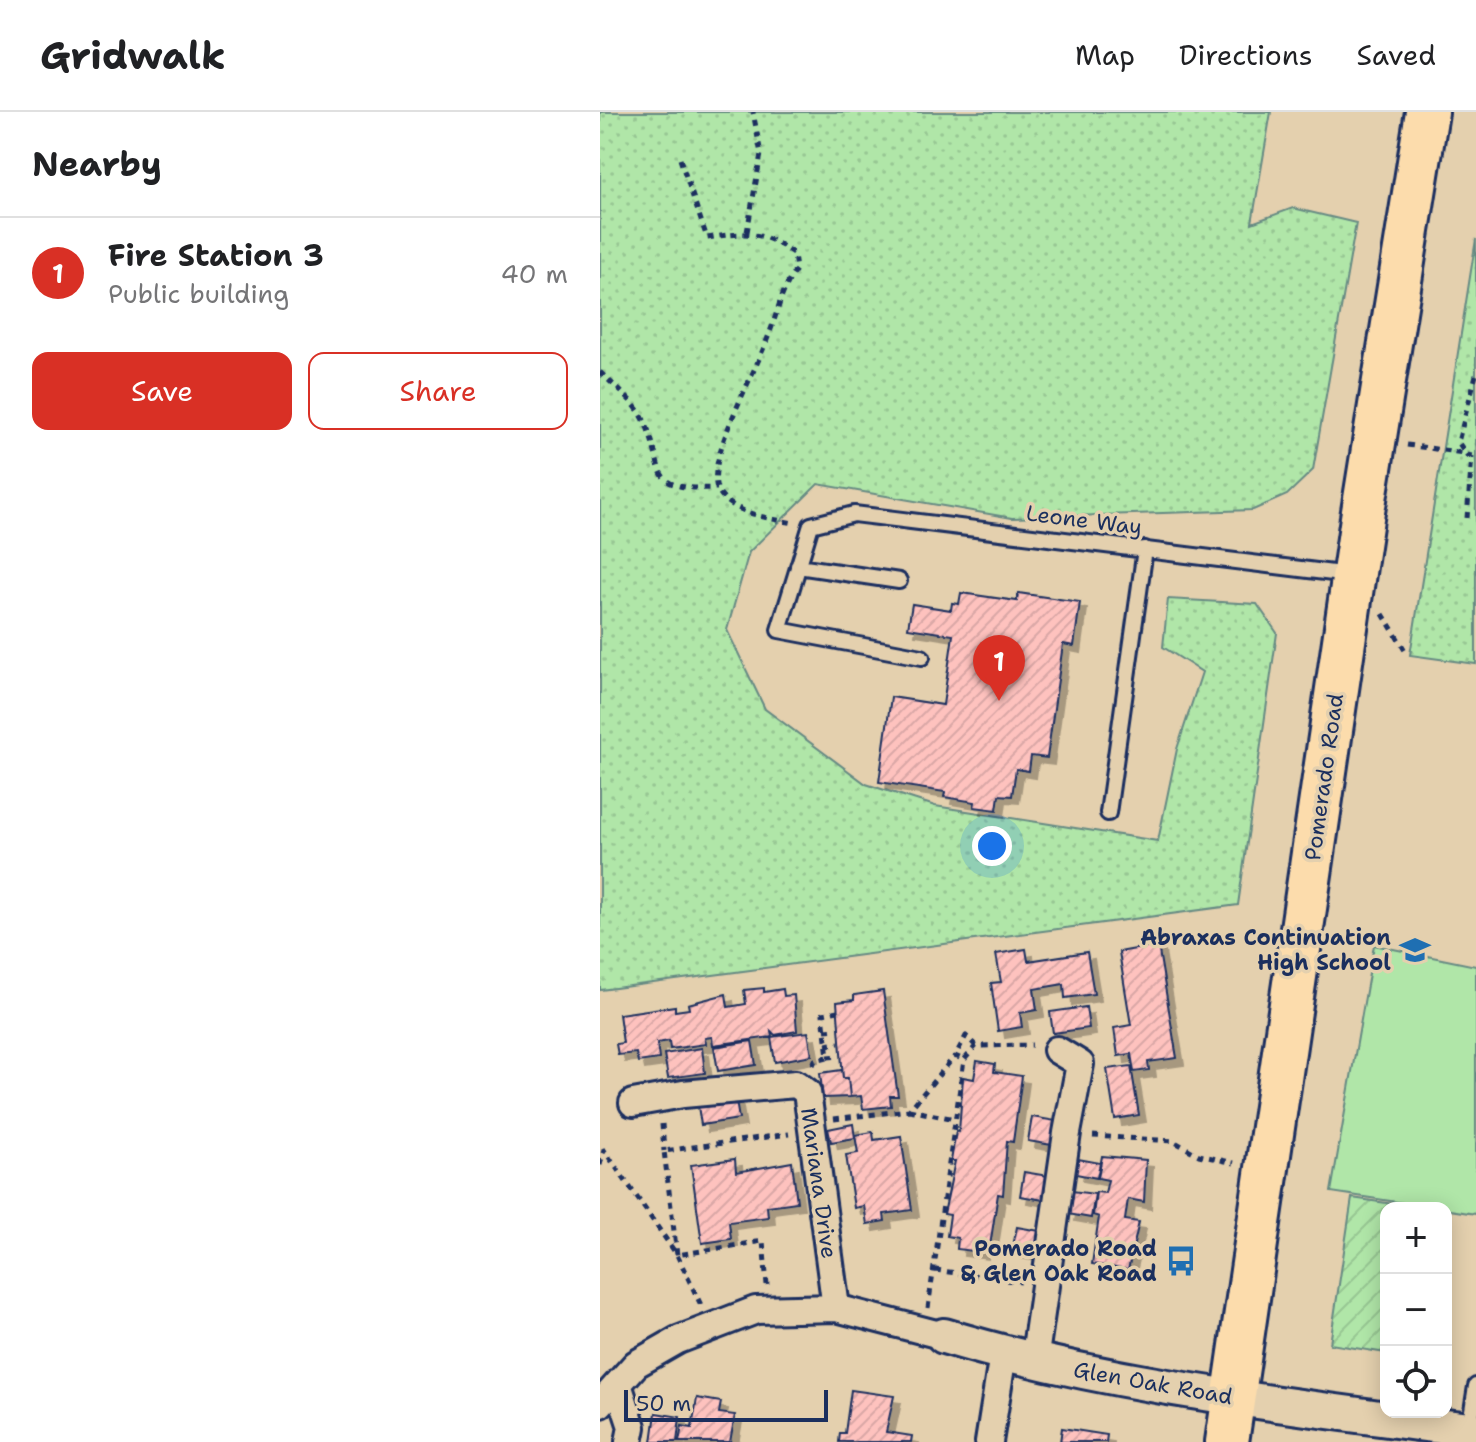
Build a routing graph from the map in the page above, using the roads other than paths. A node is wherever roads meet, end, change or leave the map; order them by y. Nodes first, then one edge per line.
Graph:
1 (1427, 112) edge
2 (1145, 549) junction
3 (798, 566) junction
4 (1354, 575) junction
5 (899, 581) dead end
6 (922, 657) dead end
7 (1108, 813) dead end
8 (1057, 1050) road end
9 (633, 1103) dead end
10 (836, 1308) junction
11 (933, 1333) joint
12 (1019, 1358) junction
13 (618, 1384) junction
14 (1476, 1386) edge
15 (1233, 1397) junction
16 (600, 1404) edge
17 (1461, 1432) edge
18 (629, 1442) edge
19 (989, 1442) edge
20 (1227, 1442) edge

1 - 4 main road, Pomerado Road
2 - 3 lane, Leone Way
2 - 4 lane, Leone Way
2 - 7 lane
3 - 5 lane
3 - 6 lane
4 - 15 main road, Pomerado Road
8 - 12 street
9 - 10 street, Mariana Drive
10 - 11 street, Glen Oak Road
10 - 13 street, Glen Oak Road
11 - 12 street, Glen Oak Road
12 - 15 street, Glen Oak Road
12 - 19 street
13 - 16 street, Glen Oak Road
13 - 18 street
14 - 17 lane
15 - 17 street, Glen Oak Road
15 - 20 main road, Pomerado Road

